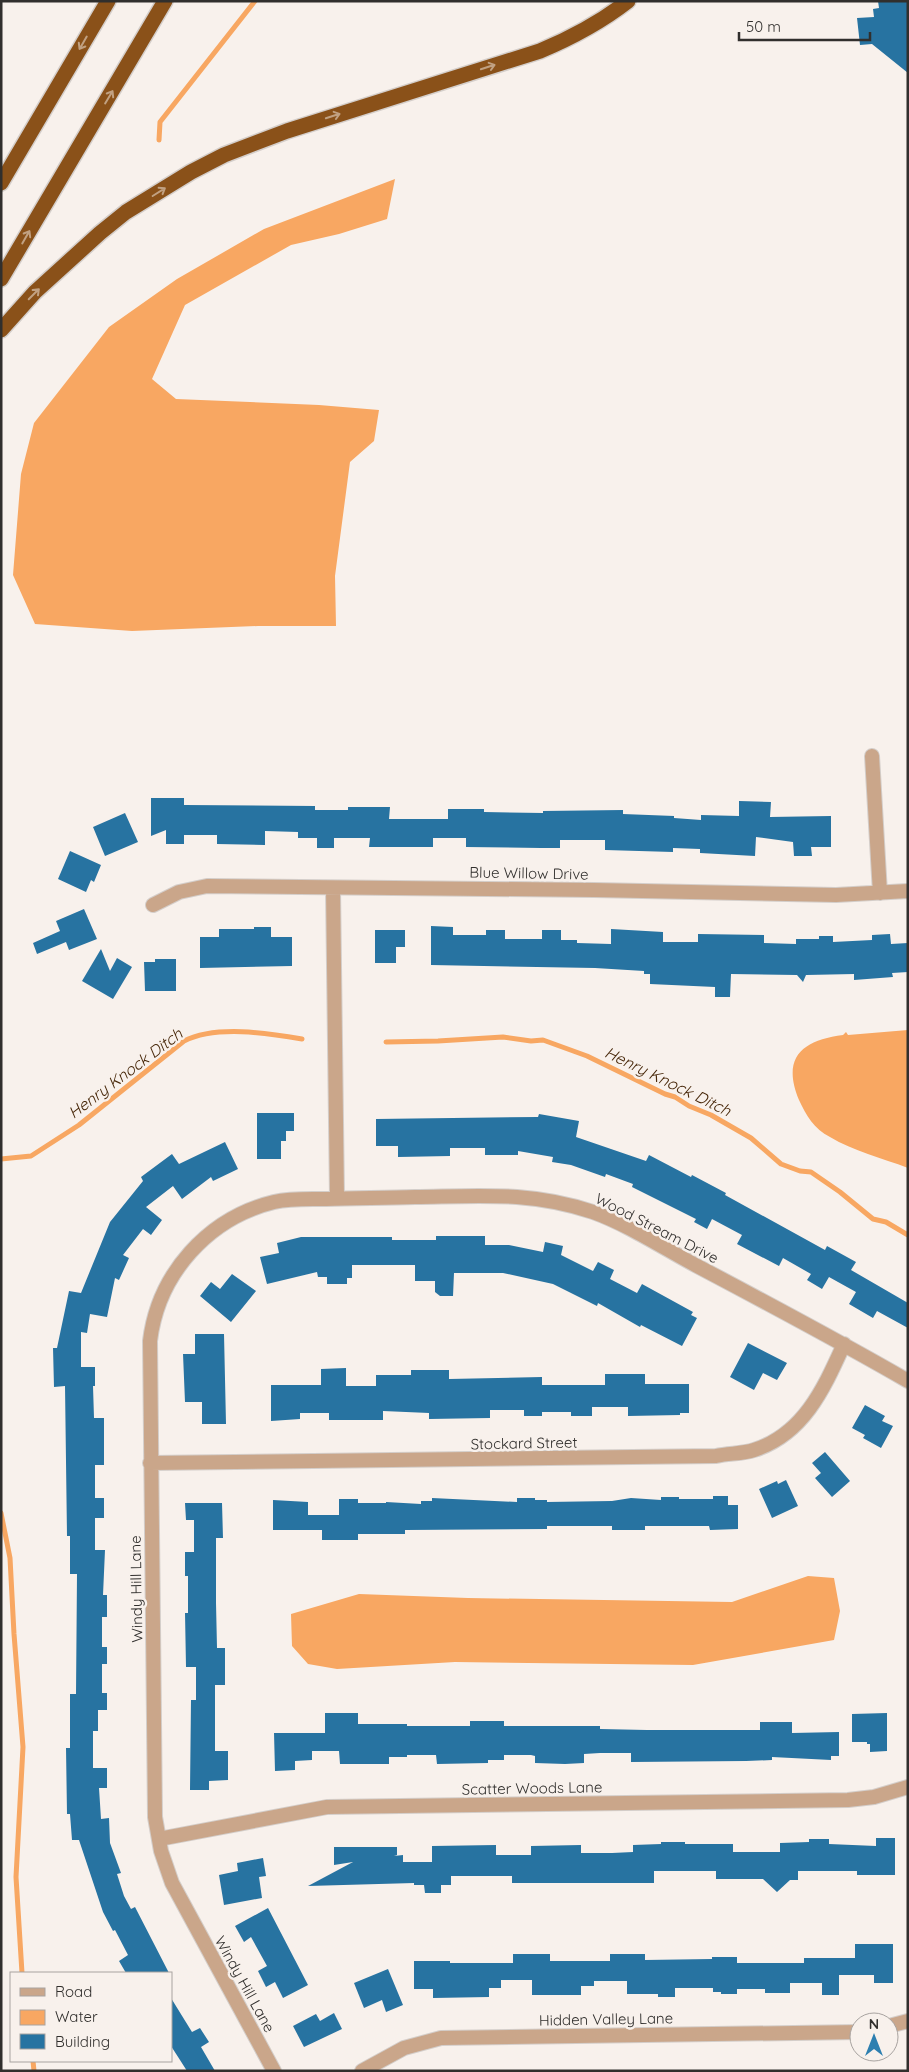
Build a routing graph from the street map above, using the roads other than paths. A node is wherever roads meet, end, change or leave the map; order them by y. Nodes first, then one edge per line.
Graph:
1 (108, 1) edge
2 (165, 1) edge
3 (628, 1) edge
4 (1, 183) edge
5 (1, 279) edge
6 (1, 330) edge
7 (872, 756) dead end
8 (333, 888) junction
9 (908, 891) edge
10 (880, 893) junction
11 (153, 905) dead end
12 (337, 1198) junction
13 (844, 1344) junction
14 (908, 1381) edge
15 (150, 1463) junction
16 (908, 1787) edge
17 (159, 1839) junction
18 (849, 2032) edge
19 (274, 2071) edge
20 (362, 2071) edge

1 -> 4 highway
5 -> 2 highway
6 -> 3 highway
7 - 10 street
8 - 10 street, Blue Willow Drive
8 - 11 street, Blue Willow Drive
8 - 12 street
9 - 10 street, Blue Willow Drive
12 - 13 street, Wood Stream Drive
12 - 15 street, Windy Hill Lane
13 - 14 street, Wood Stream Drive
13 - 15 street, Stockard Street
15 - 17 street, Windy Hill Lane
16 - 17 street, Scatter Woods Lane
17 - 19 street, Windy Hill Lane
18 - 20 street, Hidden Valley Lane

